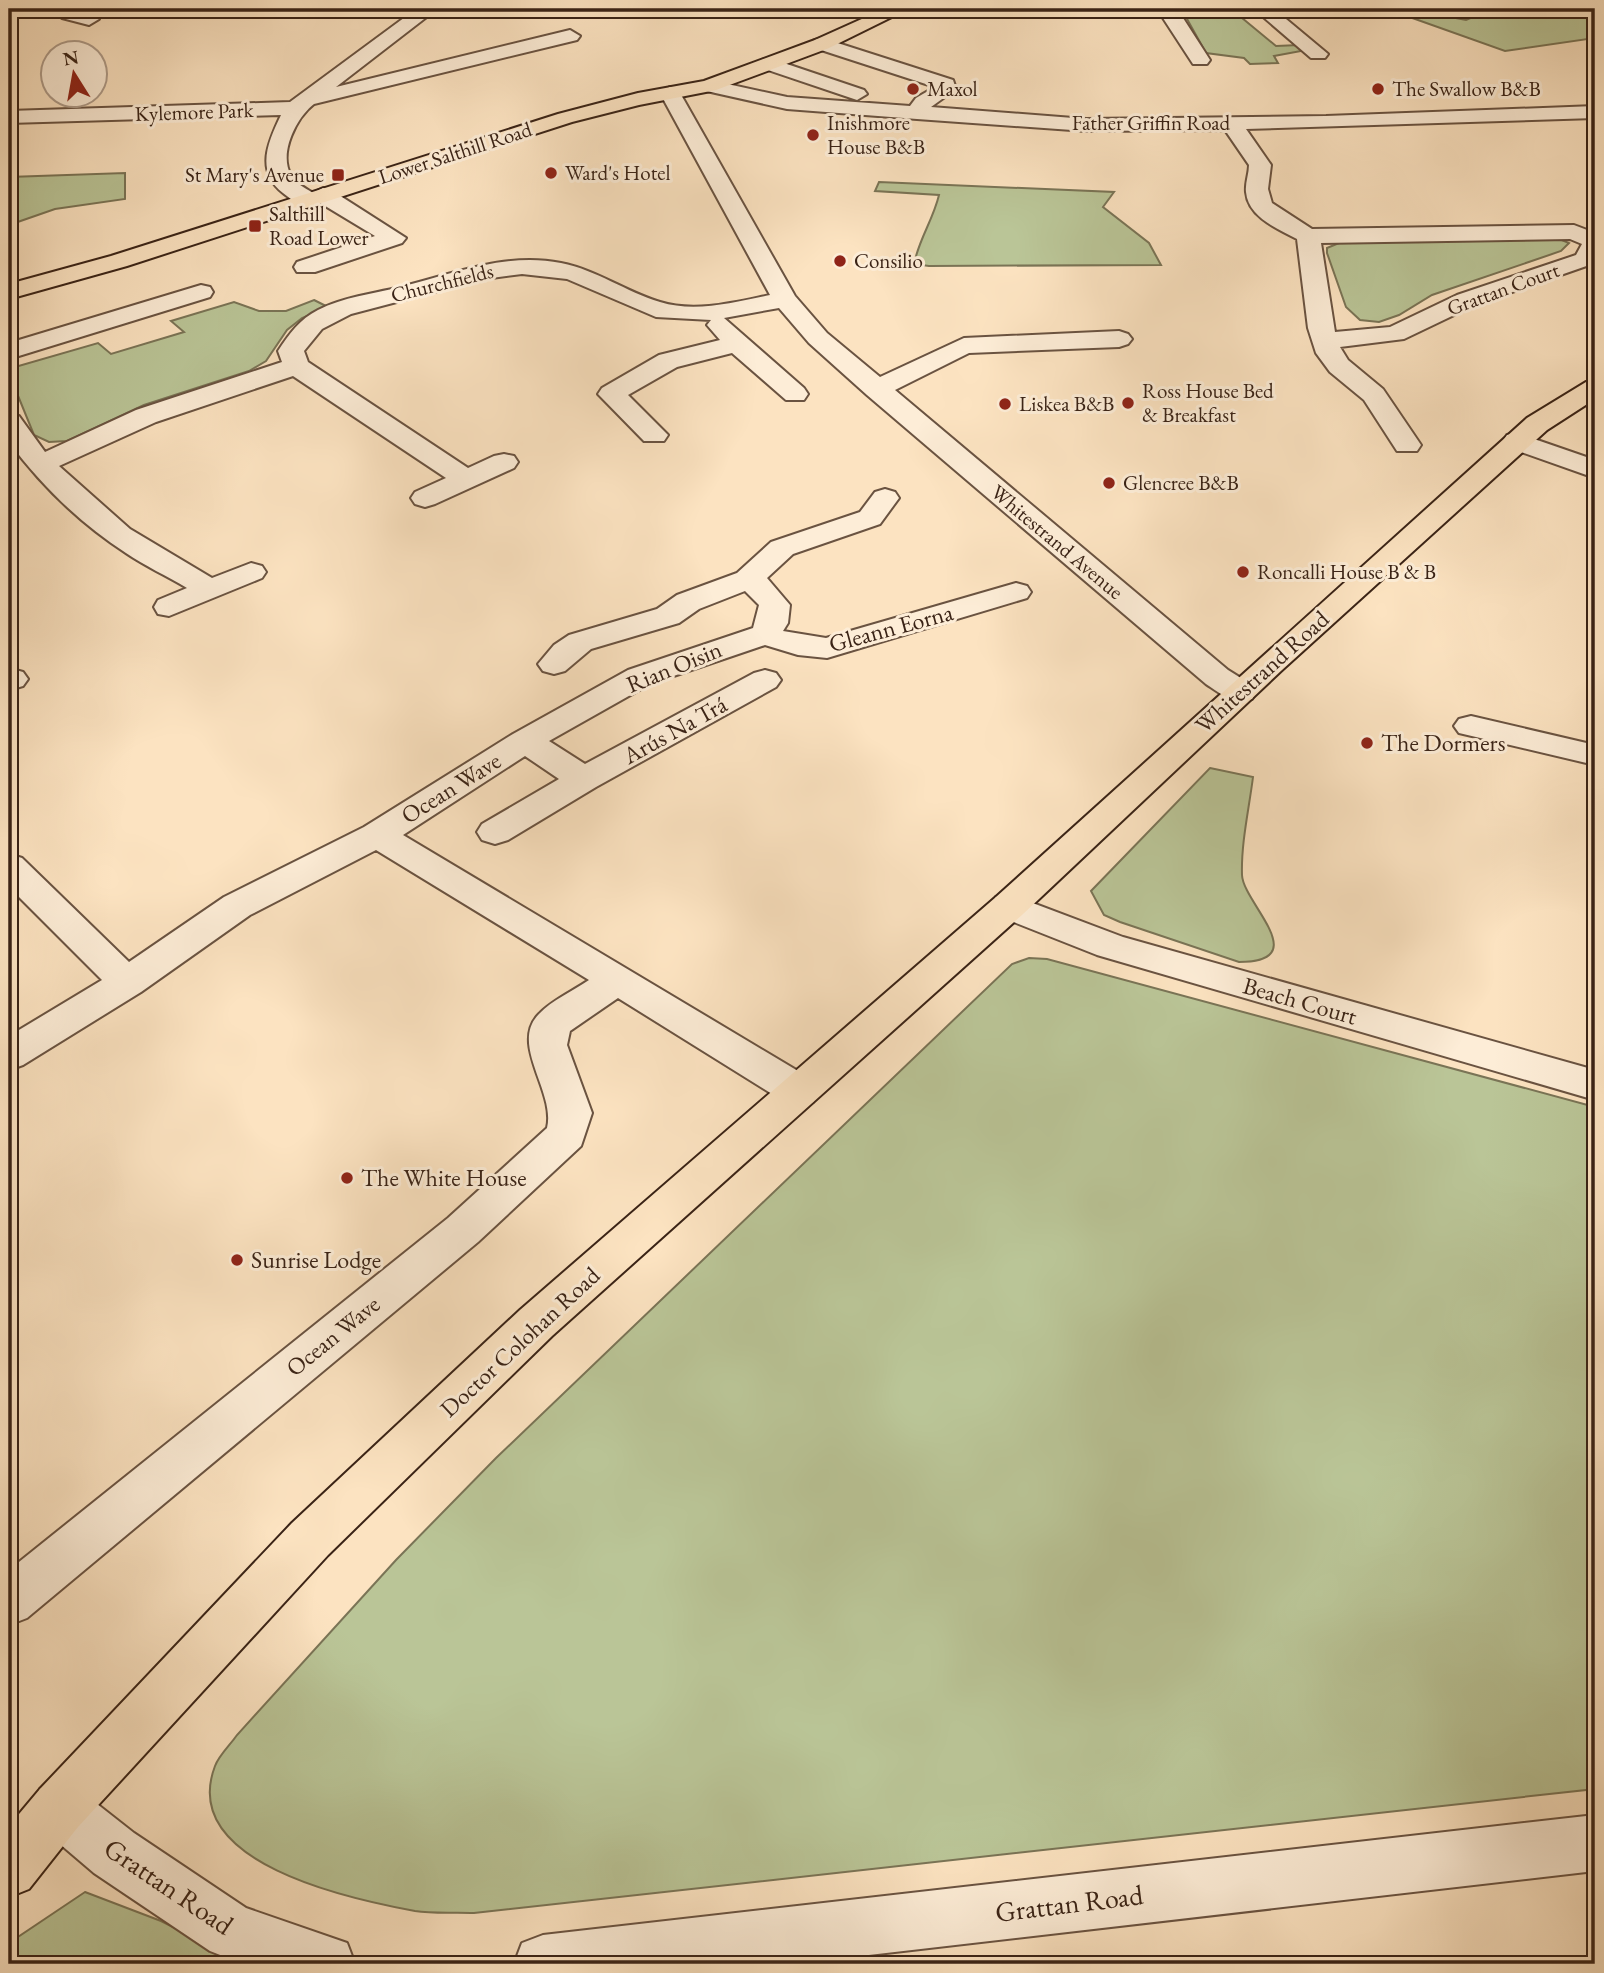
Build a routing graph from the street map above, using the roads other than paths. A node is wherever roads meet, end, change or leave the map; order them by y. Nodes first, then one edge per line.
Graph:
1 (68, 9) edge
2 (428, 9) edge
3 (899, 9) edge
4 (1263, 9) edge
5 (1171, 10) edge
6 (89, 19) dead end
7 (569, 36) dead end
8 (822, 44) junction
9 (1318, 54) dead end
10 (1200, 60) dead end
11 (882, 63) junction
12 (769, 64) junction
13 (829, 85) junction
14 (709, 86) junction
15 (670, 93) junction
16 (300, 105) junction
17 (852, 108) junction
18 (1595, 112) edge
19 (917, 113) junction
20 (9, 117) edge
21 (1232, 124) junction
22 (315, 198) junction
23 (1308, 236) junction
24 (306, 267) dead end
25 (9, 292) edge
26 (201, 292) dead end
27 (785, 299) junction
28 (710, 313) junction
29 (1119, 339) dead end
30 (1325, 341) junction
31 (737, 344) junction
32 (9, 351) edge
33 (296, 366) junction
34 (1595, 388) edge
35 (876, 389) junction
36 (795, 394) dead end
37 (9, 422) edge
38 (654, 435) dead end
39 (1517, 442) junction
40 (1407, 445) dead end
41 (504, 462) dead end
42 (43, 463) junction
43 (1595, 470) edge
44 (466, 479) junction
45 (425, 498) dead end
46 (885, 498) dead end
47 (251, 572) dead end
48 (748, 579) junction
49 (209, 590) junction
50 (1016, 592) dead end
51 (169, 607) dead end
52 (764, 635) junction
53 (554, 664) dead end
54 (765, 680) dead end
55 (1240, 692) junction
56 (1471, 726) dead end
57 (525, 741) junction
58 (1595, 755) edge
59 (584, 779) junction
60 (495, 832) dead end
61 (377, 835) junction
62 (9, 866) edge
63 (1009, 906) junction
64 (616, 981) junction
65 (127, 982) junction
66 (9, 1055) edge
67 (1595, 1085) edge
68 (799, 1091) junction
69 (9, 1601) edge
70 (59, 1808) junction
71 (1595, 1843) edge
72 (9, 1869) edge
73 (326, 1964) edge
74 (543, 1964) edge

1 - 6 street
2 - 16 street
3 - 8 main road, Lower Salthill Road
4 - 9 street
5 - 10 street
7 - 16 street, Kylemore Park
8 - 11 street
8 - 12 main road, Lower Salthill Road
11 - 13 street
11 - 19 street
12 - 13 street
12 - 14 main road, Lower Salthill Road
13 - 17 street
14 - 15 main road, Lower Salthill Road
14 - 17 street, Father Griffin Road
15 - 22 main road, Lower Salthill Road
15 - 27 street, Whitestrand Avenue
16 - 20 street, Kylemore Park
16 - 22 street
17 - 19 street, Father Griffin Road
18 - 21 street, Father Griffin Road
19 - 21 street, Father Griffin Road
21 - 23 street
22 - 24 street
22 - 25 main road, Lower Salthill Road
23 - 30 street
23 - 30 street, Grattan Court
26 - 32 street
27 - 28 street, Churchfields
27 - 35 street, Whitestrand Avenue
28 - 31 street
28 - 33 street, Churchfields
29 - 35 street
30 - 40 street
31 - 36 street
31 - 38 street
33 - 42 street
33 - 44 street
34 - 39 main road, Whitestrand Road
35 - 55 street, Whitestrand Avenue
37 - 42 street
39 - 43 street
39 - 55 main road, Whitestrand Road
41 - 44 street
42 - 49 street
44 - 45 street
46 - 48 street, Rian Oisin
47 - 49 street
48 - 52 street
48 - 53 street, Rian Oisin
49 - 51 street
50 - 52 street, Gleann Eorna
52 - 57 street, Rian Oisin
54 - 59 street, Arús Na Trá
55 - 63 main road, Whitestrand Road
56 - 58 street
57 - 59 street
57 - 61 street, Ocean Wave
59 - 60 street, Arús Na Trá
61 - 64 street, Ocean Wave
61 - 65 street, Ocean Wave
62 - 65 street
63 - 67 street, Beach Court
63 - 68 main road, Doctor Colohan Road
64 - 68 street, Ocean Wave
64 - 69 street, Ocean Wave
65 - 66 street, Ocean Wave
68 - 70 main road, Doctor Colohan Road
70 - 72 main road, Doctor Colohan Road
70 - 73 street, Grattan Road
71 - 74 street, Grattan Road

